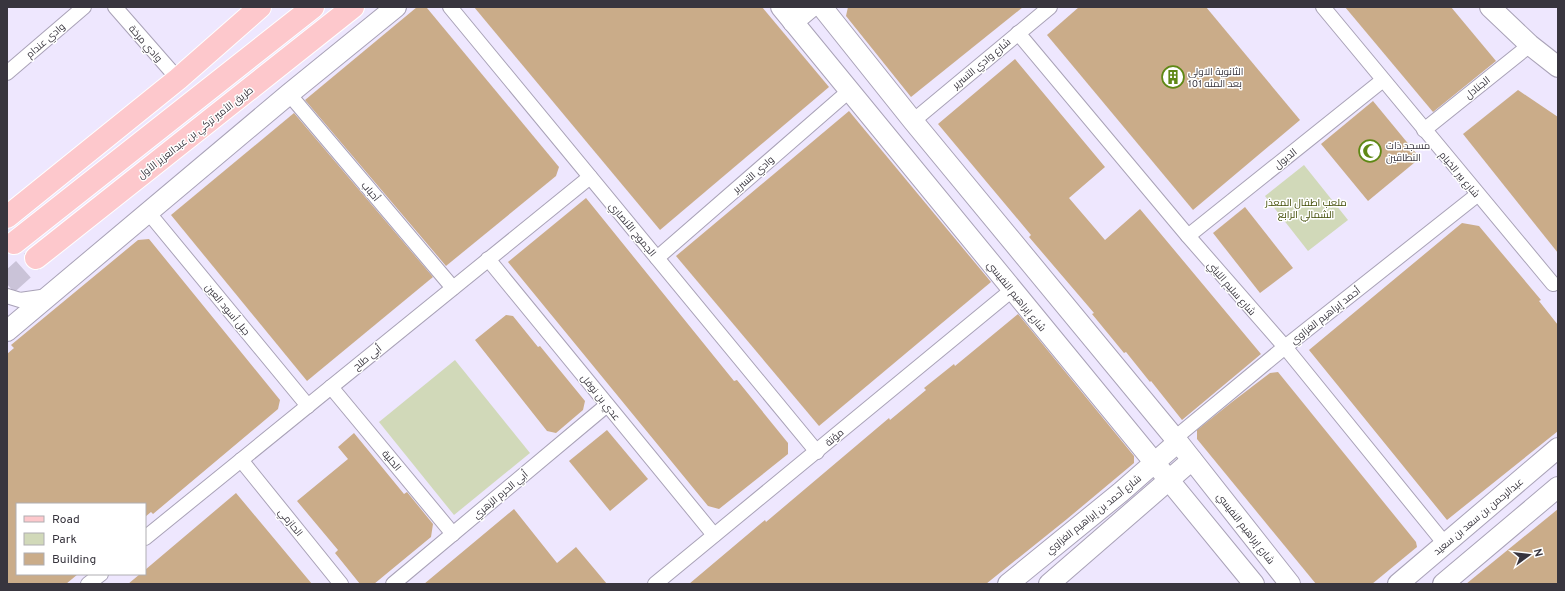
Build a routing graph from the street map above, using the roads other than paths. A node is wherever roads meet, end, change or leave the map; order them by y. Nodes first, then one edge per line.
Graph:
1 (84, 7) edge
2 (115, 7) edge
3 (304, 7) edge
4 (313, 7) edge
5 (353, 7) edge
6 (396, 7) edge
7 (450, 7) edge
8 (811, 7) edge
9 (822, 7) edge
10 (1050, 7) edge
11 (1323, 7) edge
12 (1490, 7) edge
13 (253, 9) edge
14 (787, 14) edge
15 (1018, 33) junction
16 (268, 44) junction
17 (1530, 45) junction
18 (1558, 66) edge
19 (7, 73) edge
20 (178, 79) junction
21 (1383, 80) junction
22 (849, 91) junction
23 (289, 94) junction
24 (913, 121) junction
25 (1424, 130) junction
26 (590, 177) junction
27 (1477, 195) junction
28 (148, 212) junction
29 (8, 214) edge
30 (1188, 236) junction
31 (14, 243) dead end
32 (36, 258) tunnel mouth
33 (657, 258) junction
34 (488, 259) junction
35 (1553, 284) dead end
36 (453, 288) junction
37 (1012, 290) junction
38 (7, 296) edge
39 (48, 296) junction
40 (7, 331) edge
41 (1284, 348) junction
42 (331, 387) junction
43 (607, 405) junction
44 (308, 406) junction
45 (1176, 440) junction
46 (1558, 448) edge
47 (816, 452) junction
48 (241, 460) junction
49 (1192, 460) junction
50 (1154, 463) junction
51 (1169, 480) junction
52 (1558, 487) edge
53 (453, 534) junction
54 (714, 535) junction
55 (146, 537) edge
56 (1445, 544) junction
57 (100, 575) edge
58 (88, 584) edge
59 (341, 584) edge
60 (393, 584) edge
61 (655, 584) edge
62 (1008, 584) edge
63 (1049, 584) edge
64 (1254, 584) edge
65 (1290, 584) edge
66 (1398, 584) edge
67 (1443, 584) edge

1 - 19 street, وادي عندام
2 - 20 street, وادي مرخة
3 - 16 main road
4 - 16 main road
5 - 32 main road, طريق الأمير تركي بن عبدالعزيز الأول
6 - 23 street
7 - 26 street, الجموح الأنصاري
8 - 14 street
9 - 24 street, شارع إبراهيم النفيسي
10 - 15 street, شارع وادي التسرير
11 - 21 street, شارع بير الخيام
12 - 17 street
13 - 20 main road
14 - 22 street, شارع إبراهيم النفيسي
15 - 24 street, شارع وادي التسرير
15 - 30 street, شارع سليم الليثي
16 - 31 main road
17 - 18 street
17 - 25 street, الجنادل
20 - 29 main road
21 - 25 street, شارع بير الخيام
21 - 30 street, الدبول
22 - 33 street, وادي التسرير
22 - 37 street, شارع إبراهيم النفيسي
23 - 28 street
23 - 36 street, أحباب
24 - 45 street, شارع إبراهيم النفيسي
25 - 27 street, شارع بير الخيام
26 - 33 street, الجموح الأنصاري
26 - 34 street, أبي طلح
27 - 35 street, شارع بير الخيام
27 - 41 street, أحمد إبراهيم الغزاوي
28 - 39 street
28 - 44 street, جبل أسود العين
30 - 41 street, شارع سليم الليثي
33 - 47 street, الجموح الأنصاري
34 - 36 street, أبي طلح
34 - 43 street, عدي بن نوفل
36 - 42 street, أبي طلح
37 - 47 street, مؤتة
37 - 50 street, شارع إبراهيم النفيسي
38 - 39 street
39 - 40 street
41 - 45 street, أحمد إبراهيم الغزاوي
41 - 56 street, شارع سليم الليثي
42 - 44 street, أبي طلح
42 - 53 street, الحلية
43 - 53 street, أبي الحرم الزهري
43 - 54 street, عدي بن نوفل
44 - 48 street, أبي طلح
45 - 49 street, شارع إبراهيم النفيسي
45 - 50 street, شارع أحمد بن إبراهيم الغزاوي
46 - 56 street, عبدالرحمن بن سعد بن سعيد
47 - 54 street, مؤتة
48 - 55 street, أبي طلح
48 - 59 street, الحازمي
49 - 51 street
49 - 65 street, شارع إبراهيم النفيسي
50 - 51 street, شارع إبراهيم النفيسي
50 - 62 street, شارع أحمد بن إبراهيم الغزاوي
51 - 63 street
51 - 64 street, شارع إبراهيم النفيسي
52 - 67 street
53 - 60 street, أبي الحرم الزهري
54 - 61 street, مؤتة
56 - 66 street, عبدالرحمن بن سعد بن سعيد
57 - 58 street

